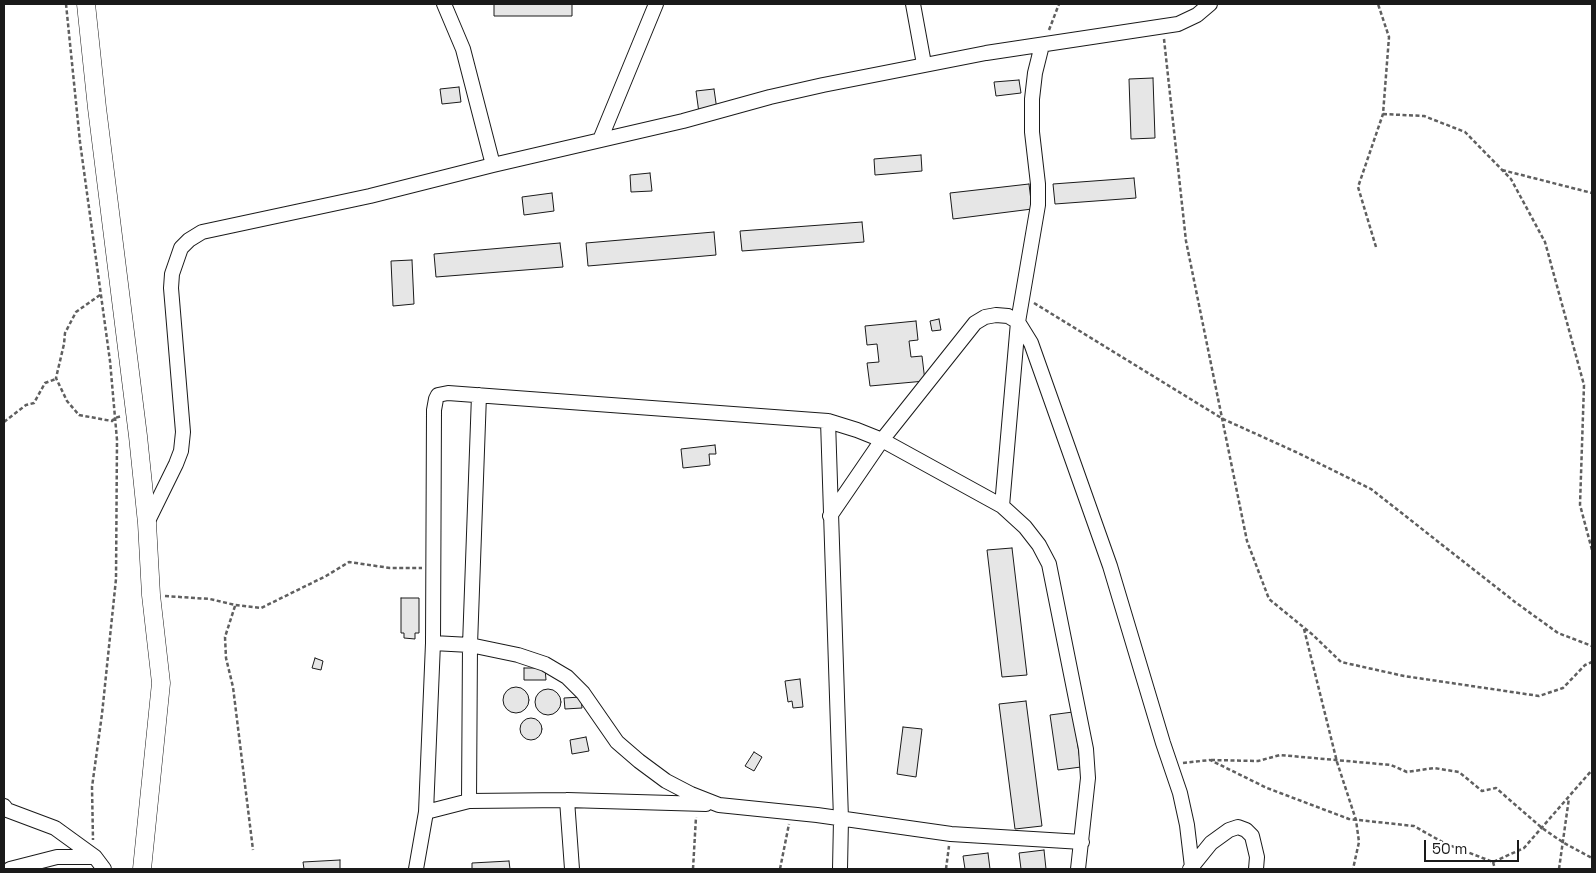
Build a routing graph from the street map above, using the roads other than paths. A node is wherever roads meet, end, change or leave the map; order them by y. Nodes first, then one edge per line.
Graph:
1 (86, 4) edge
2 (444, 4) edge
3 (656, 4) edge
4 (913, 4) edge
5 (1210, 4) edge
6 (1042, 45) junction
7 (924, 64) junction
8 (600, 140) junction
9 (493, 165) junction
10 (1018, 322) junction
11 (479, 395) junction
12 (828, 421) junction
13 (882, 440) junction
14 (1002, 506) junction
15 (830, 516) junction
16 (147, 523) junction
17 (433, 643) junction
18 (470, 645) junction
19 (567, 800) junction
20 (469, 801) junction
21 (719, 805) junction
22 (4, 806) edge
23 (426, 812) junction
24 (841, 819) junction
25 (1082, 842) junction
26 (95, 856) junction
27 (1191, 868) edge
28 (10, 869) edge
29 (104, 869) edge
30 (142, 869) edge
31 (416, 869) edge
32 (572, 869) edge
33 (840, 869) edge
34 (1078, 869) edge
35 (1256, 869) edge

1 - 16 main road
2 - 9 street
3 - 8 street
4 - 7 street
5 - 6 street
6 - 7 street
6 - 10 street
7 - 8 street
8 - 9 street
9 - 16 street
10 - 13 street
10 - 14 street
10 - 27 street
11 - 12 street
11 - 17 street
11 - 18 street
12 - 13 street
12 - 15 street
13 - 14 street
13 - 15 street
14 - 25 street
15 - 24 street
16 - 30 main road
17 - 18 street
17 - 23 street
18 - 20 street
18 - 21 street
19 - 20 street
19 - 21 street
19 - 32 street
20 - 23 street
21 - 24 street
22 - 26 street
23 - 31 street
24 - 25 street
24 - 33 street
25 - 34 street
26 - 28 street
26 - 29 street
27 - 35 street

